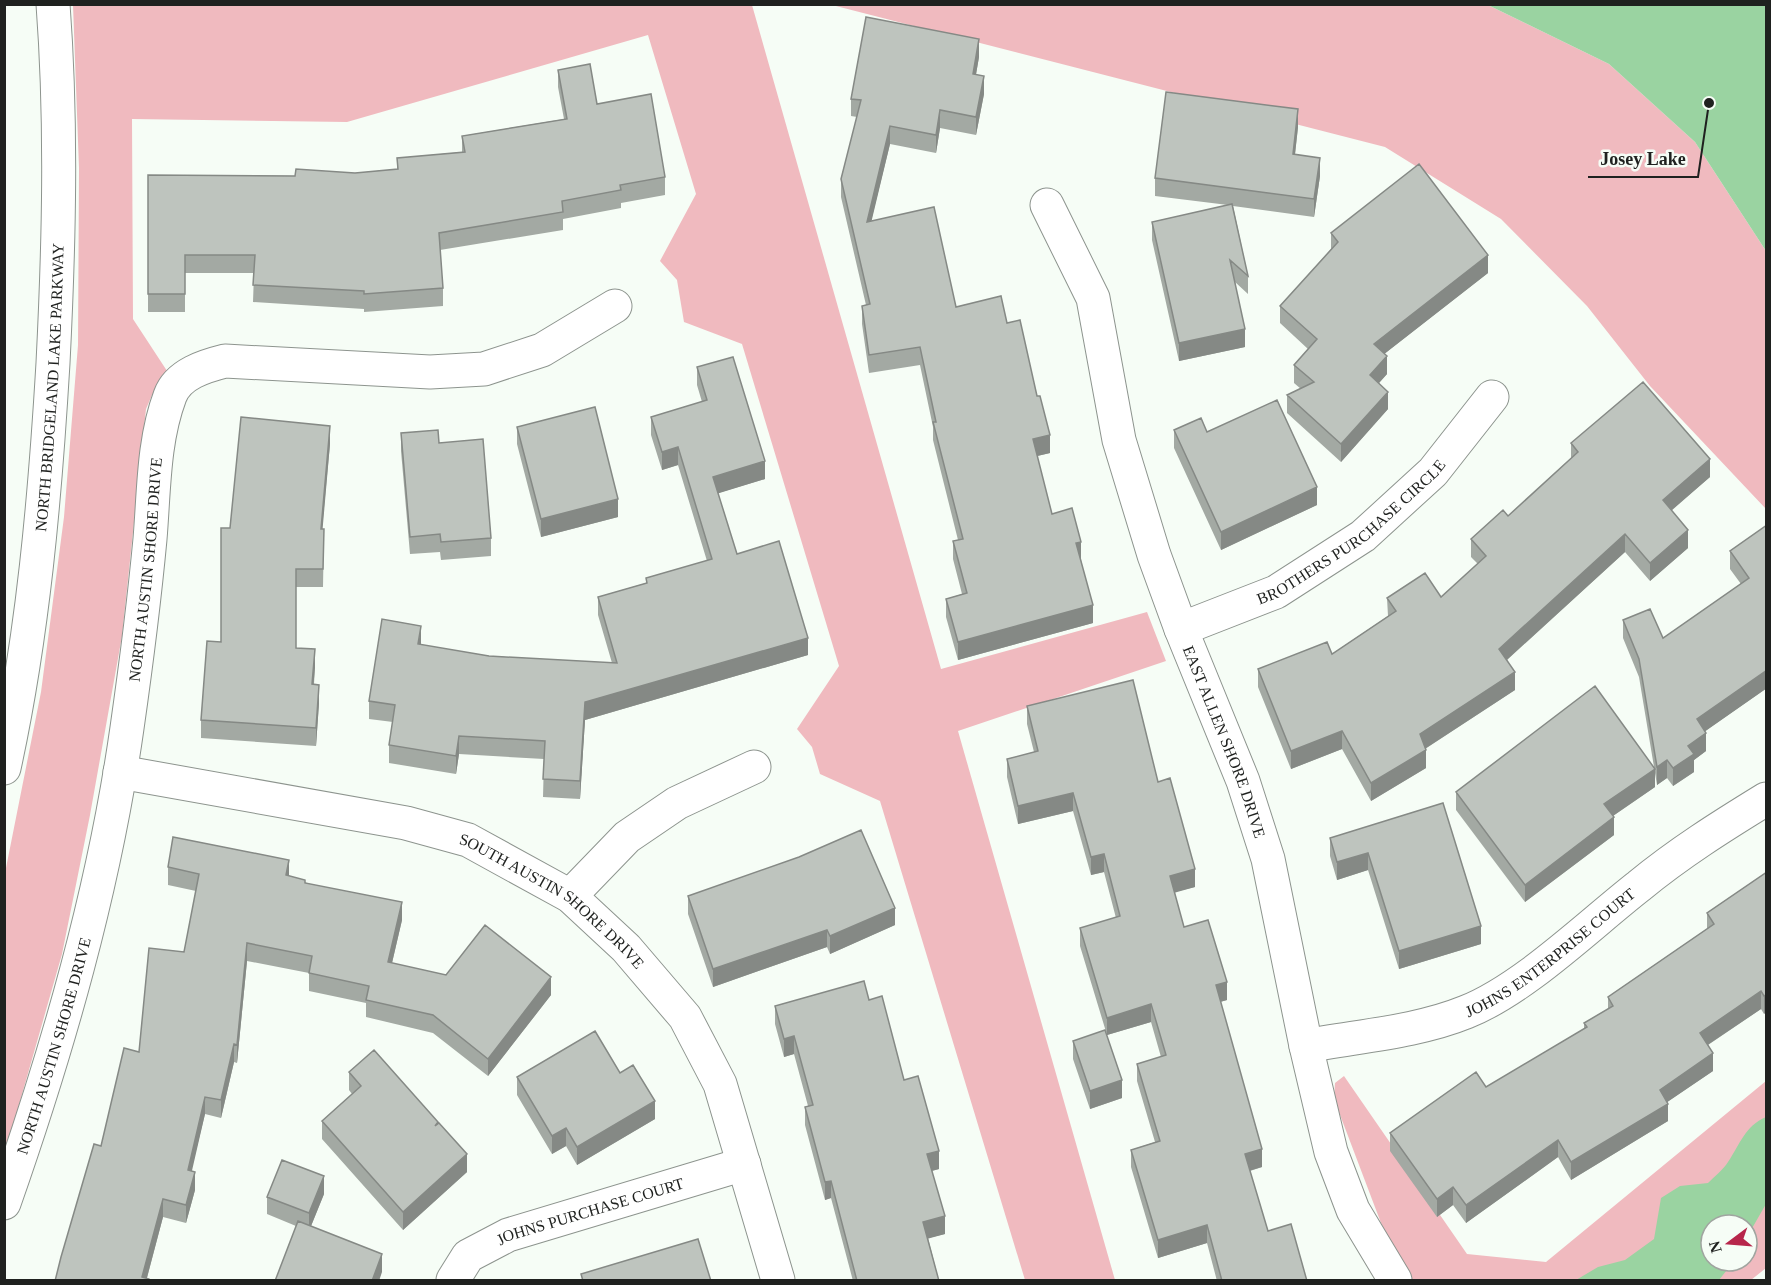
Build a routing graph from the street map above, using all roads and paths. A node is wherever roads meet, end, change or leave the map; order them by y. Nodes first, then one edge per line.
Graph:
1 (53, 4) edge
2 (1047, 205) dead end
3 (615, 306) dead end
4 (1492, 397) dead end
5 (1181, 629) junction
6 (754, 767) dead end
7 (4, 768) edge
8 (120, 772) junction
9 (1767, 799) edge
10 (570, 896) junction
11 (1306, 1046) junction
12 (744, 1164) junction
13 (4, 1203) edge
14 (453, 1281) edge
15 (778, 1281) edge
16 (1395, 1281) edge

1 - 7 street, NORTH BRIDGELAND LAKE PARKWAY
2 - 5 street, EAST ALLEN SHORE DRIVE
3 - 8 street, NORTH AUSTIN SHORE DRIVE
4 - 5 street, BROTHERS PURCHASE CIRCLE
5 - 11 street, EAST ALLEN SHORE DRIVE
6 - 10 street
8 - 10 street, SOUTH AUSTIN SHORE DRIVE
8 - 13 street, NORTH AUSTIN SHORE DRIVE
9 - 11 street, JOHNS ENTERPRISE COURT
10 - 12 street, SOUTH AUSTIN SHORE DRIVE
11 - 16 street, EAST ALLEN SHORE DRIVE
12 - 14 street, JOHNS PURCHASE COURT
12 - 15 street, SOUTH AUSTIN SHORE DRIVE

